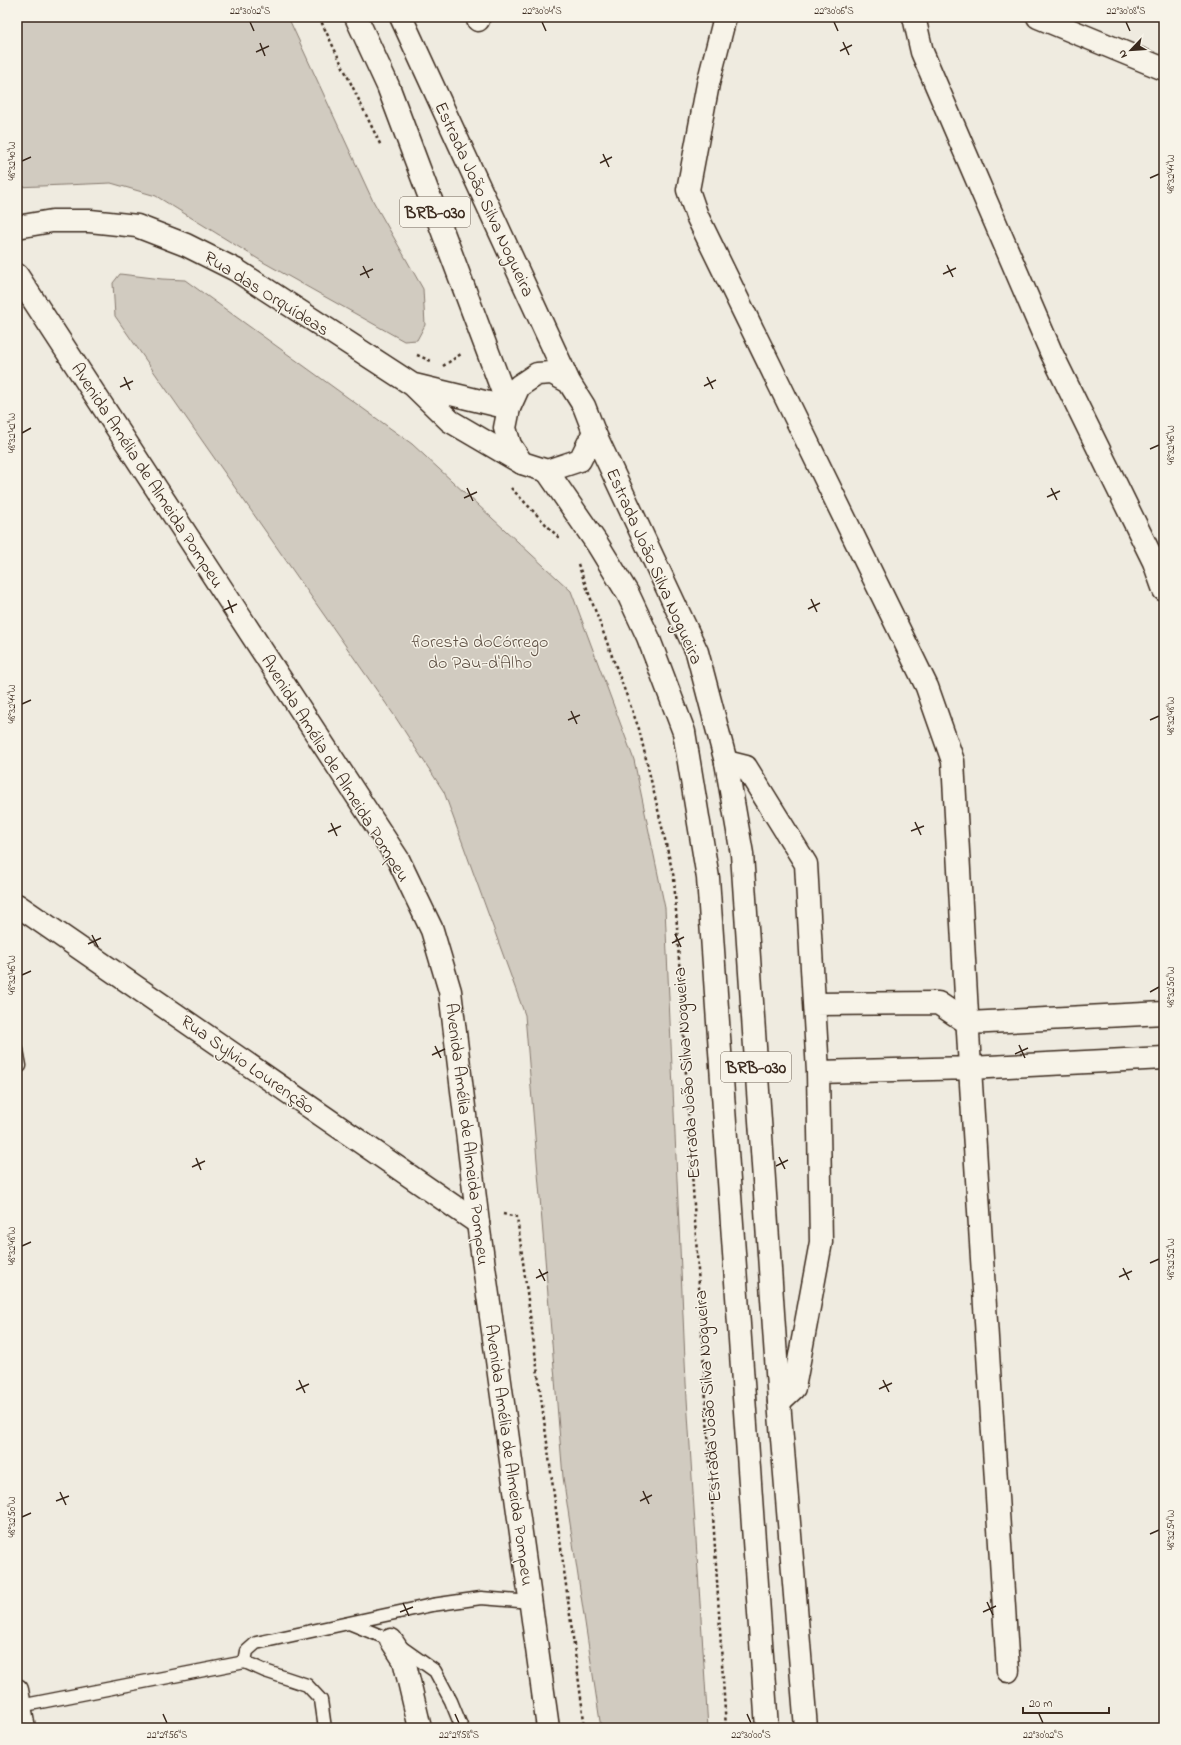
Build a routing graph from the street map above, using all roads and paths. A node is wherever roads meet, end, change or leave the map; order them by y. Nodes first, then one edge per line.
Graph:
1 (319, 17) edge
2 (356, 17) edge
3 (401, 17) edge
4 (726, 17) edge
5 (914, 17) edge
6 (1038, 17) edge
7 (1164, 68) edge
8 (384, 153) dead end
9 (17, 227) edge
10 (17, 275) edge
11 (463, 353) dead end
12 (387, 368) junction
13 (569, 382) junction
14 (413, 385) junction
15 (509, 408) junction
16 (594, 432) junction
17 (522, 463) junction
18 (547, 471) junction
19 (507, 484) dead end
20 (563, 543) dead end
21 (576, 561) dead end
22 (1164, 590) edge
23 (726, 762) junction
24 (17, 905) edge
25 (814, 1004) junction
26 (1164, 1013) edge
27 (968, 1023) junction
28 (17, 1050) edge
29 (1164, 1058) edge
30 (20, 1066) dead end
31 (970, 1068) junction
32 (818, 1072) junction
33 (478, 1216) junction
34 (779, 1402) junction
35 (531, 1602) junction
36 (350, 1623) junction
37 (391, 1640) junction
38 (245, 1662) junction
39 (1008, 1671) dead end
40 (19, 1698) edge
41 (24, 1728) edge
42 (326, 1728) edge
43 (420, 1728) edge
44 (462, 1728) edge
45 (548, 1728) edge
46 (585, 1728) edge
47 (726, 1728) edge
48 (767, 1728) edge
49 (806, 1728) edge

1 - 8 path
2 - 15 main road, BRB-030
3 - 13 main road, Estrada João Silva Nogueira / BRB-030
4 - 27 main road
5 - 22 main road
6 - 7 main road
9 - 12 main road, Rua das Orquídeas
10 - 33 main road, Avenida Amélia de Almeida Pompeu
11 - 12 path
12 - 14 main road, Rua das Orquídeas
13 - 15 main road
13 - 16 main road
14 - 15 main road, Rua das Orquídeas
14 - 17 main road, Rua das Orquídeas
15 - 17 main road
16 - 18 main road
16 - 23 main road, Estrada João Silva Nogueira / BRB-030
17 - 18 main road
18 - 48 main road, Estrada João Silva Nogueira / BRB-030
19 - 20 path
21 - 47 path, Estrada João Silva Nogueira
23 - 25 main road
23 - 34 main road, Estrada João Silva Nogueira / BRB-030
24 - 33 main road, Rua Sylvio Lourenção
25 - 27 main road
25 - 32 main road
26 - 27 main road
27 - 31 main road
28 - 30 lane
29 - 31 main road
31 - 32 main road
31 - 39 main road
32 - 34 main road
33 - 35 main road, Avenida Amélia de Almeida Pompeu
33 - 46 path
34 - 49 main road, Estrada João Silva Nogueira / BRB-030
35 - 36 lane
35 - 45 main road, Avenida Amélia de Almeida Pompeu
36 - 37 lane
36 - 38 lane
37 - 43 main road
37 - 44 lane
38 - 40 lane
38 - 42 lane
40 - 41 main road

